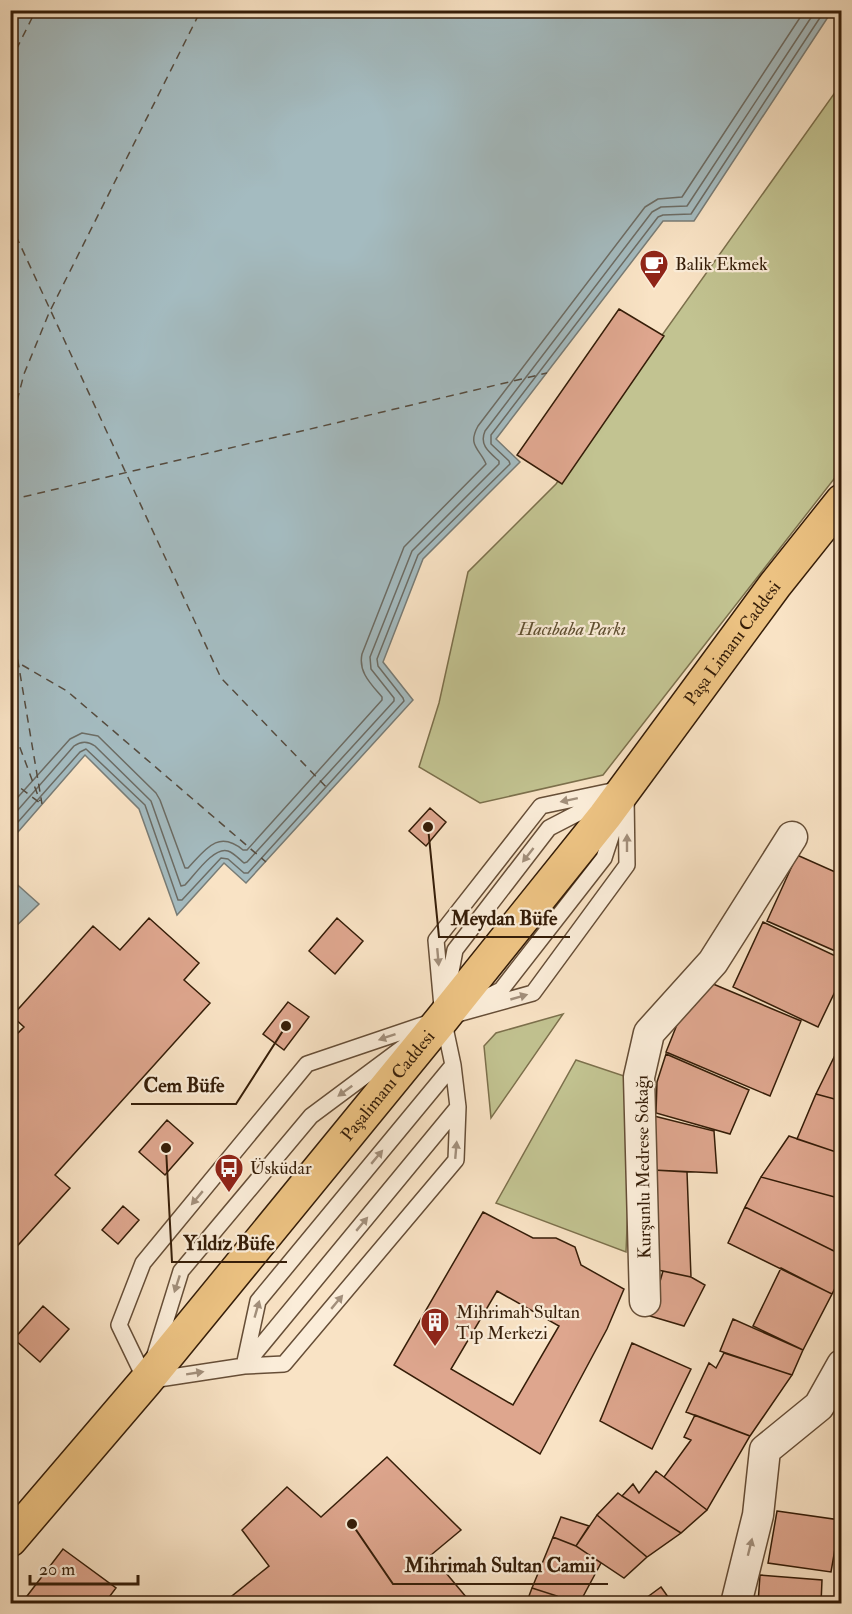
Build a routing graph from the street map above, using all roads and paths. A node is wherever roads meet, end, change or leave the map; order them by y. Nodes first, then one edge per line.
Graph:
1 (842, 501) edge
2 (626, 788) junction
3 (792, 837) dead end
4 (443, 1018) junction
5 (453, 1065) junction
6 (458, 1107) junction
7 (645, 1301) dead end
8 (842, 1365) edge
9 (244, 1366) junction
10 (146, 1381) junction
11 (10, 1540) edge
12 (736, 1604) edge

1 - 2 main road, Paşa Limanı Caddesi
2 - 4 main road, Paşalimanı Caddesi
4 -> 2 lane
2 -> 4 lane
3 - 7 street, Kurşunlu Medrese Sokağı
4 - 5 lane
4 - 10 main road, Paşalimanı Caddesi
4 -> 10 lane
5 - 6 lane
9 -> 5 lane
9 -> 6 lane
9 -> 6 lane
12 -> 8 street
10 -> 9 lane
10 - 11 main road, Paşalimanı Caddesi

